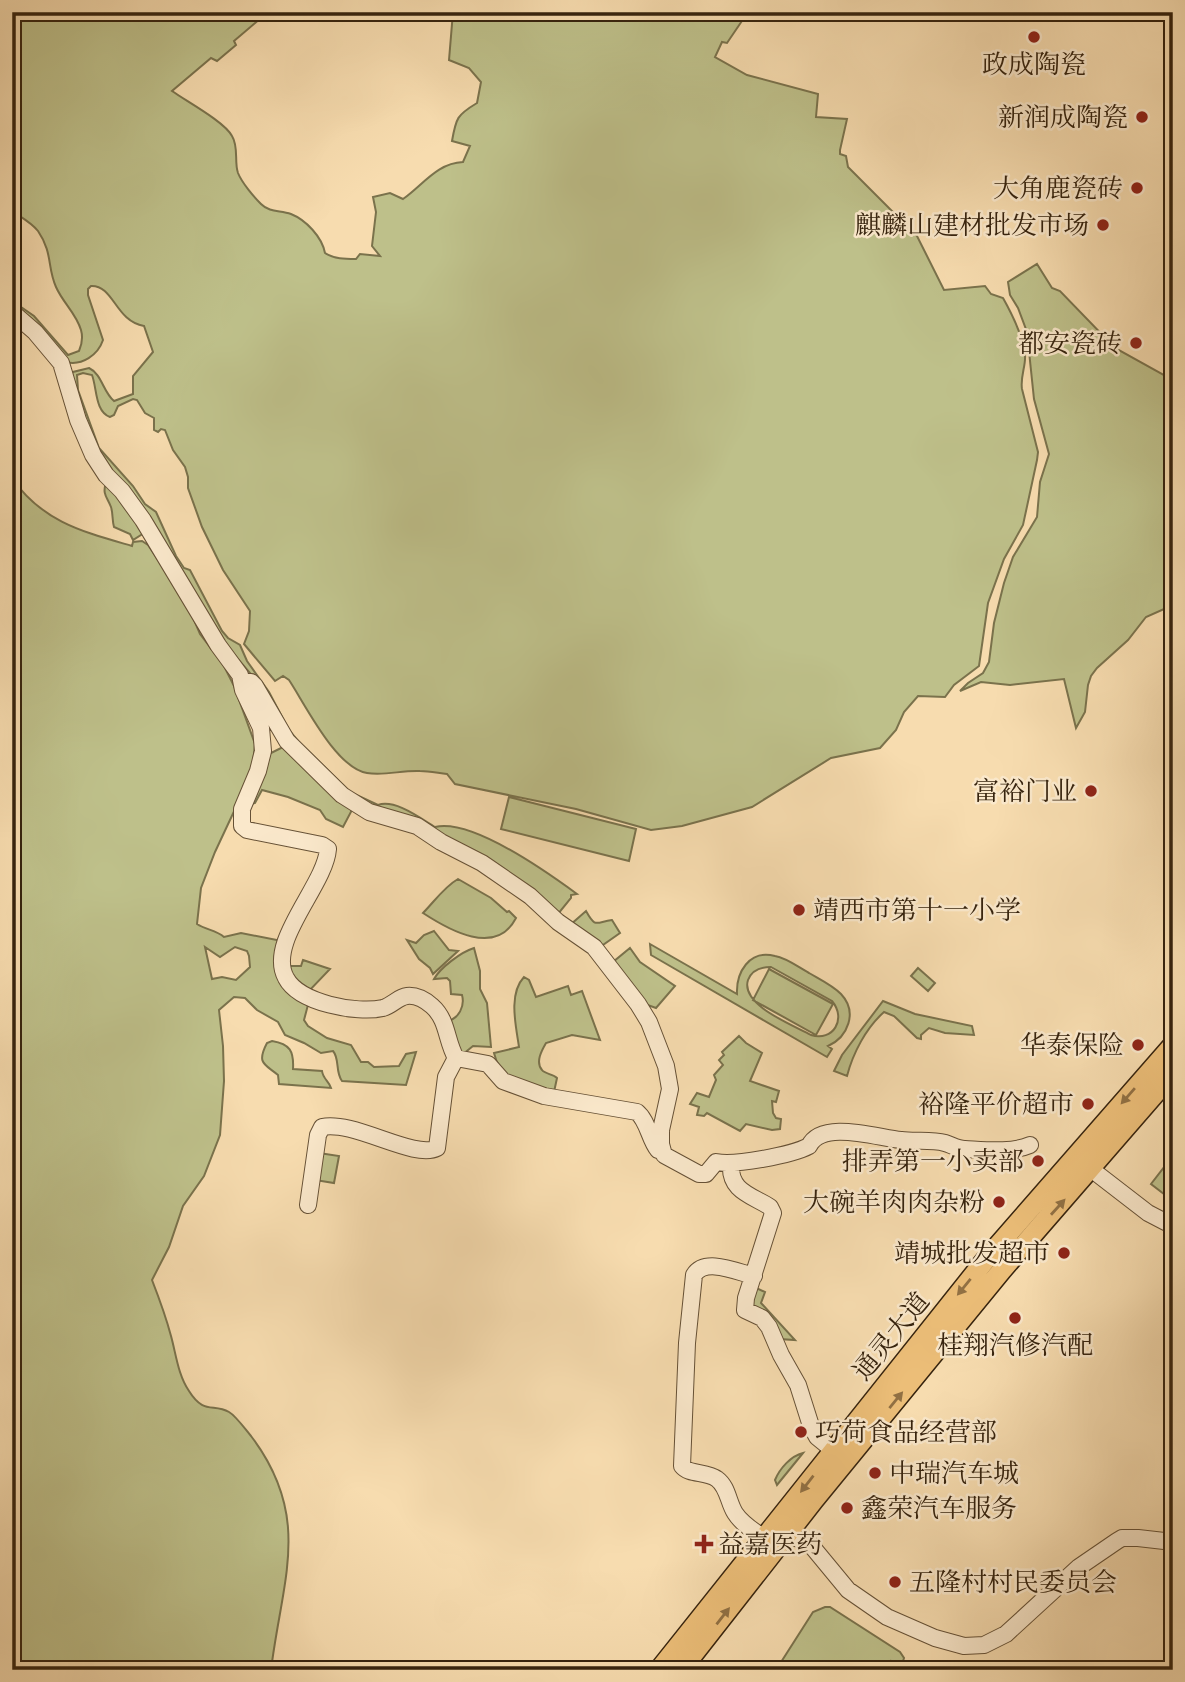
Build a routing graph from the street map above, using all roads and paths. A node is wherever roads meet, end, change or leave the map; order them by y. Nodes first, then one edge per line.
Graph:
1 (12, 312) edge
2 (242, 682) junction
3 (1173, 1045) edge
4 (456, 1058) junction
5 (1173, 1073) edge
6 (1030, 1145) dead end
7 (662, 1151) junction
8 (731, 1164) junction
9 (1091, 1169) junction
10 (308, 1205) dead end
11 (1173, 1226) edge
12 (754, 1276) junction
13 (833, 1450) junction
14 (789, 1535) junction
15 (764, 1538) junction
16 (1173, 1542) edge
17 (659, 1670) edge
18 (681, 1670) edge

1 - 2 street
2 - 4 street
2 - 7 street
3 -> 13 main road, 通灵大道
4 - 7 street
4 - 10 street
5 - 9 main road, 通灵大道
6 - 8 street
7 - 8 street
8 - 12 street
9 - 11 street
14 -> 9 main road, 通灵大道
12 - 13 street
12 - 15 street
13 -> 15 main road, 通灵大道
14 - 16 street
18 -> 14 main road, 通灵大道
15 - 17 main road, 通灵大道

